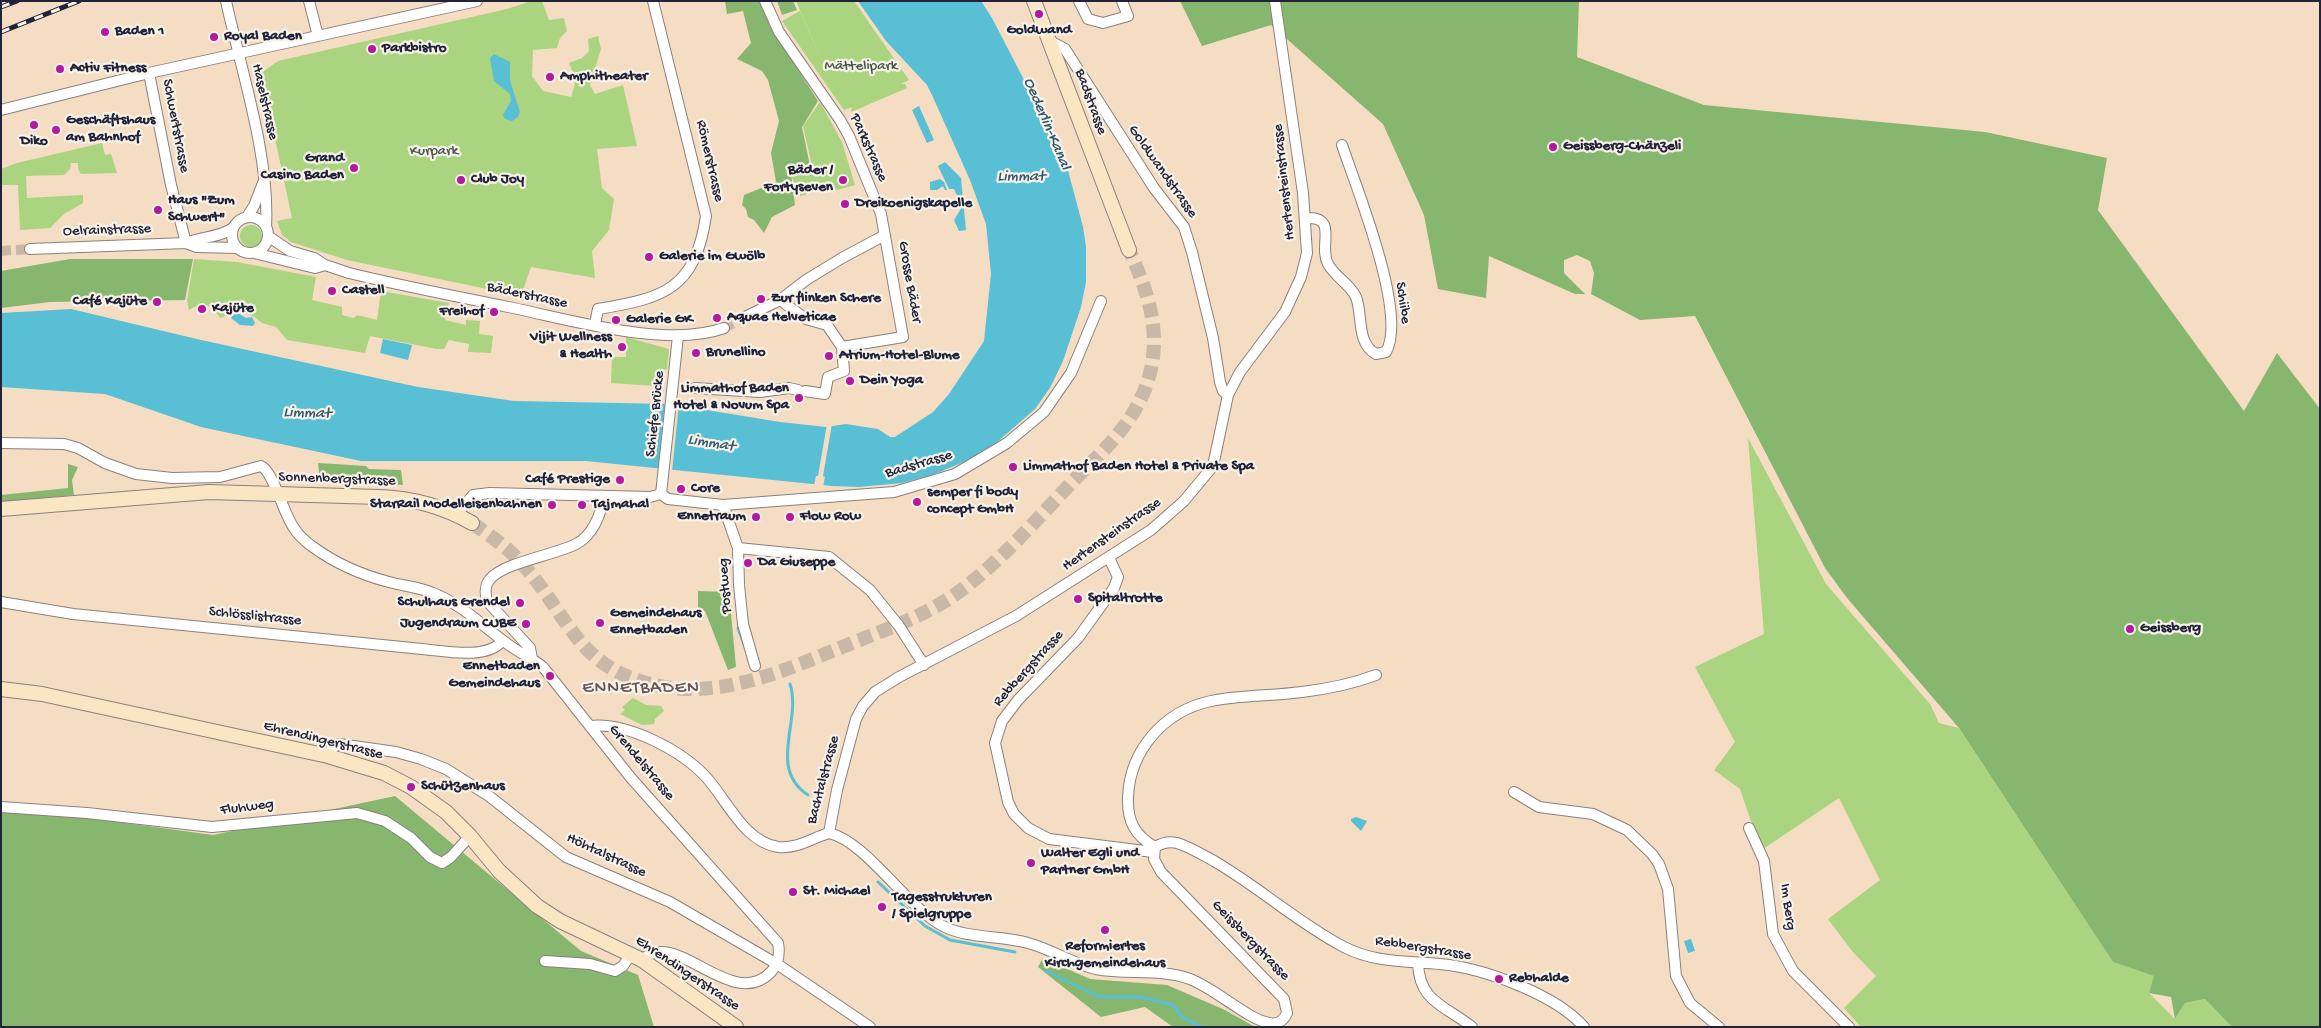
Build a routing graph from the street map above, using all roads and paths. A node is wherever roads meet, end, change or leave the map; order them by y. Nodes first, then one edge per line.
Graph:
1 (226, 1) edge
2 (309, 1) edge
3 (477, 1) edge
4 (653, 1) edge
5 (765, 1) edge
6 (1034, 1) edge
7 (1079, 1) edge
8 (1122, 1) edge
9 (1275, 1) edge
10 (318, 36) junction
11 (1050, 41) junction
12 (238, 54) junction
13 (149, 73) junction
14 (1, 110) edge
15 (1342, 145) dead end
16 (263, 182) junction
17 (247, 217) junction
18 (1306, 218) junction
19 (233, 228) junction
20 (267, 231) junction
21 (885, 235) junction
22 (186, 243) junction
23 (1127, 246) tunnel mouth
24 (237, 248) junction
25 (30, 249) tunnel mouth
26 (254, 253) junction
27 (325, 266) junction
28 (780, 300) junction
29 (1101, 301) dead end
30 (747, 316) tunnel mouth
31 (595, 324) junction
32 (724, 328) tunnel mouth
33 (678, 336) junction
34 (842, 347) junction
35 (695, 388) dead end
36 (1228, 395) junction
37 (1, 444) edge
38 (277, 494) junction
39 (661, 494) junction
40 (603, 496) junction
41 (723, 505) junction
42 (1, 508) edge
43 (457, 514) junction
44 (472, 523) tunnel mouth
45 (738, 548) junction
46 (1109, 558) junction
47 (1, 602) edge
48 (502, 641) junction
49 (532, 658) junction
50 (924, 664) junction
51 (755, 666) dead end
52 (1376, 675) dead end
53 (1, 689) edge
54 (590, 726) junction
55 (328, 756) junction
56 (1514, 792) dead end
57 (1, 807) edge
58 (1749, 828) dead end
59 (829, 833) junction
60 (470, 836) junction
61 (1154, 849) junction
62 (636, 957) junction
63 (545, 961) dead end
64 (1418, 963) junction
65 (776, 964) junction
66 (1277, 1025) edge
67 (736, 1027) edge
68 (870, 1027) edge
69 (1472, 1027) edge
70 (1584, 1027) edge
71 (1720, 1027) edge
72 (1849, 1027) edge

1 - 12 street, Haselstrasse
2 - 10 street
3 - 10 street
4 - 31 street, Römerstrasse
5 - 21 street, Parkstrasse
6 - 11 main road, Badstrasse
7 - 8 street
9 - 18 street, Hertensteinstrasse
10 - 12 street
11 - 23 main road, Badstrasse
11 - 36 street, Goldwandstrasse
12 - 13 street
12 - 16 street, Haselstrasse
13 - 14 street
13 - 22 street, Schwertstrasse
15 - 18 street, Schiibe
16 - 17 street, Haselstrasse
16 - 20 street, Haselstrasse
17 - 19 street
17 - 20 street
18 - 36 street, Hertensteinstrasse
19 - 22 street, Oelrainstrasse
19 - 24 street
20 - 26 street
20 - 27 street, Bäderstrasse
21 - 28 street
21 - 34 street, Grosse Bäder
22 - 24 street, Oelrainstrasse
22 - 25 street, Oelrainstrasse
24 - 26 street
26 - 27 street, Bäderstrasse
27 - 31 street, Bäderstrasse
28 - 30 street
28 - 34 street
29 - 41 street, Badstrasse
31 - 33 street, Bäderstrasse
32 - 33 street, Bäderstrasse
33 - 39 street, Schiefe Brücke
34 - 35 street
36 - 46 street, Hertensteinstrasse
37 - 38 street
38 - 42 main road, Sonnenbergstrasse
38 - 43 main road, Sonnenbergstrasse
38 - 48 street
39 - 40 street
39 - 41 street, Badstrasse
40 - 43 street
40 - 49 street, Grendelstrasse
41 - 45 street, Postweg
43 - 44 main road, Sonnenbergstrasse
45 - 50 street
45 - 51 street, Postweg
46 - 50 street, Hertensteinstrasse
46 - 61 street, Rebbergstrasse
47 - 48 street, Schlösslistrasse
48 - 49 street
49 - 54 street, Grendelstrasse
50 - 59 street, Bachtalstrasse
52 - 61 street, Geissbergstrasse
53 - 55 main road, Ehrendingerstrasse
54 - 59 street, Bachtalstrasse
54 - 65 street, Grendelstrasse
55 - 60 main road, Ehrendingerstrasse
55 - 65 street, Höhtalstrasse
56 - 71 street
57 - 60 street, Fluhweg
58 - 72 street, Im Berg
59 - 66 street, Geissbergstrasse
60 - 62 main road, Ehrendingerstrasse
61 - 64 street, Rebbergstrasse
61 - 66 street, Geissbergstrasse
62 - 63 street
62 - 65 street
62 - 67 main road, Ehrendingerstrasse
64 - 69 street
64 - 70 street, Rebbergstrasse
65 - 68 street, Höhtalstrasse

